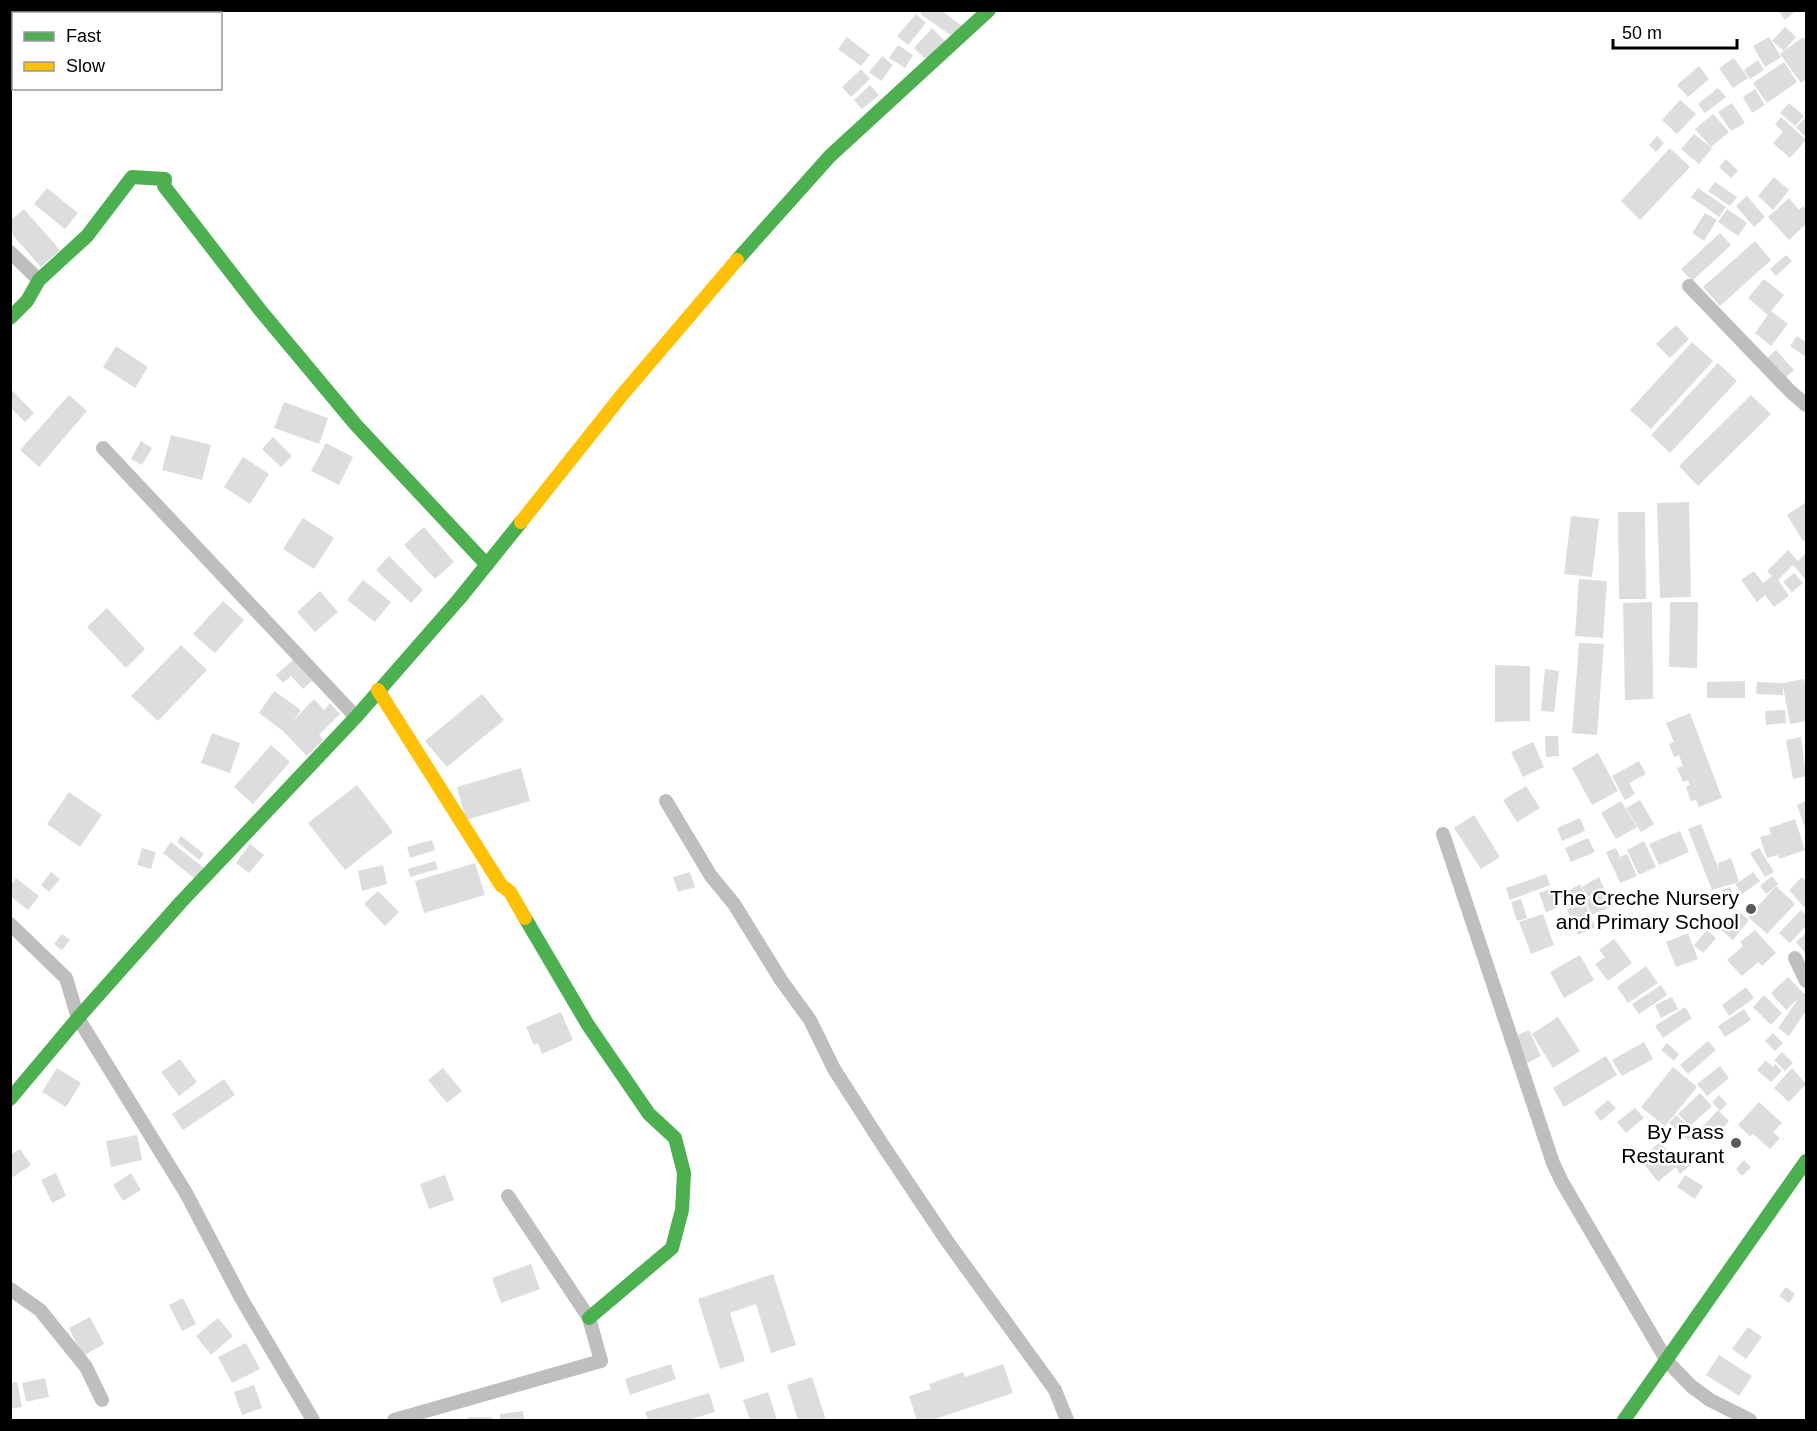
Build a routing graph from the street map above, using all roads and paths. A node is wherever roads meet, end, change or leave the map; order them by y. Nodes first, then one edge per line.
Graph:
1 (989, 10) edge
2 (10, 252) edge
3 (39, 280) junction
4 (1689, 286) dead end
5 (10, 318) edge
6 (1806, 405) edge
7 (103, 448) dead end
8 (487, 565) junction
9 (378, 690) junction
10 (356, 717) junction
11 (666, 801) dead end
12 (1443, 834) dead end
13 (10, 924) edge
14 (1795, 958) dead end
15 (1806, 981) edge
16 (78, 1018) junction
17 (10, 1099) edge
18 (1806, 1161) edge
19 (508, 1196) dead end
20 (10, 1289) edge
21 (589, 1318) junction
22 (1667, 1361) junction
23 (102, 1400) dead end
24 (313, 1420) edge
25 (394, 1420) edge
26 (1067, 1420) edge
27 (1624, 1420) edge
28 (1750, 1420) edge

1 - 8 street
2 - 3 street
3 - 5 street
3 - 8 street
4 - 6 street
7 - 10 street
8 - 9 street
9 - 10 street
9 - 21 street
10 - 16 street
11 - 26 street
12 - 22 street
13 - 16 street
14 - 15 street
16 - 17 street
16 - 24 street
18 - 22 street
19 - 21 street
20 - 23 street
21 - 25 street
22 - 27 street
22 - 28 street

